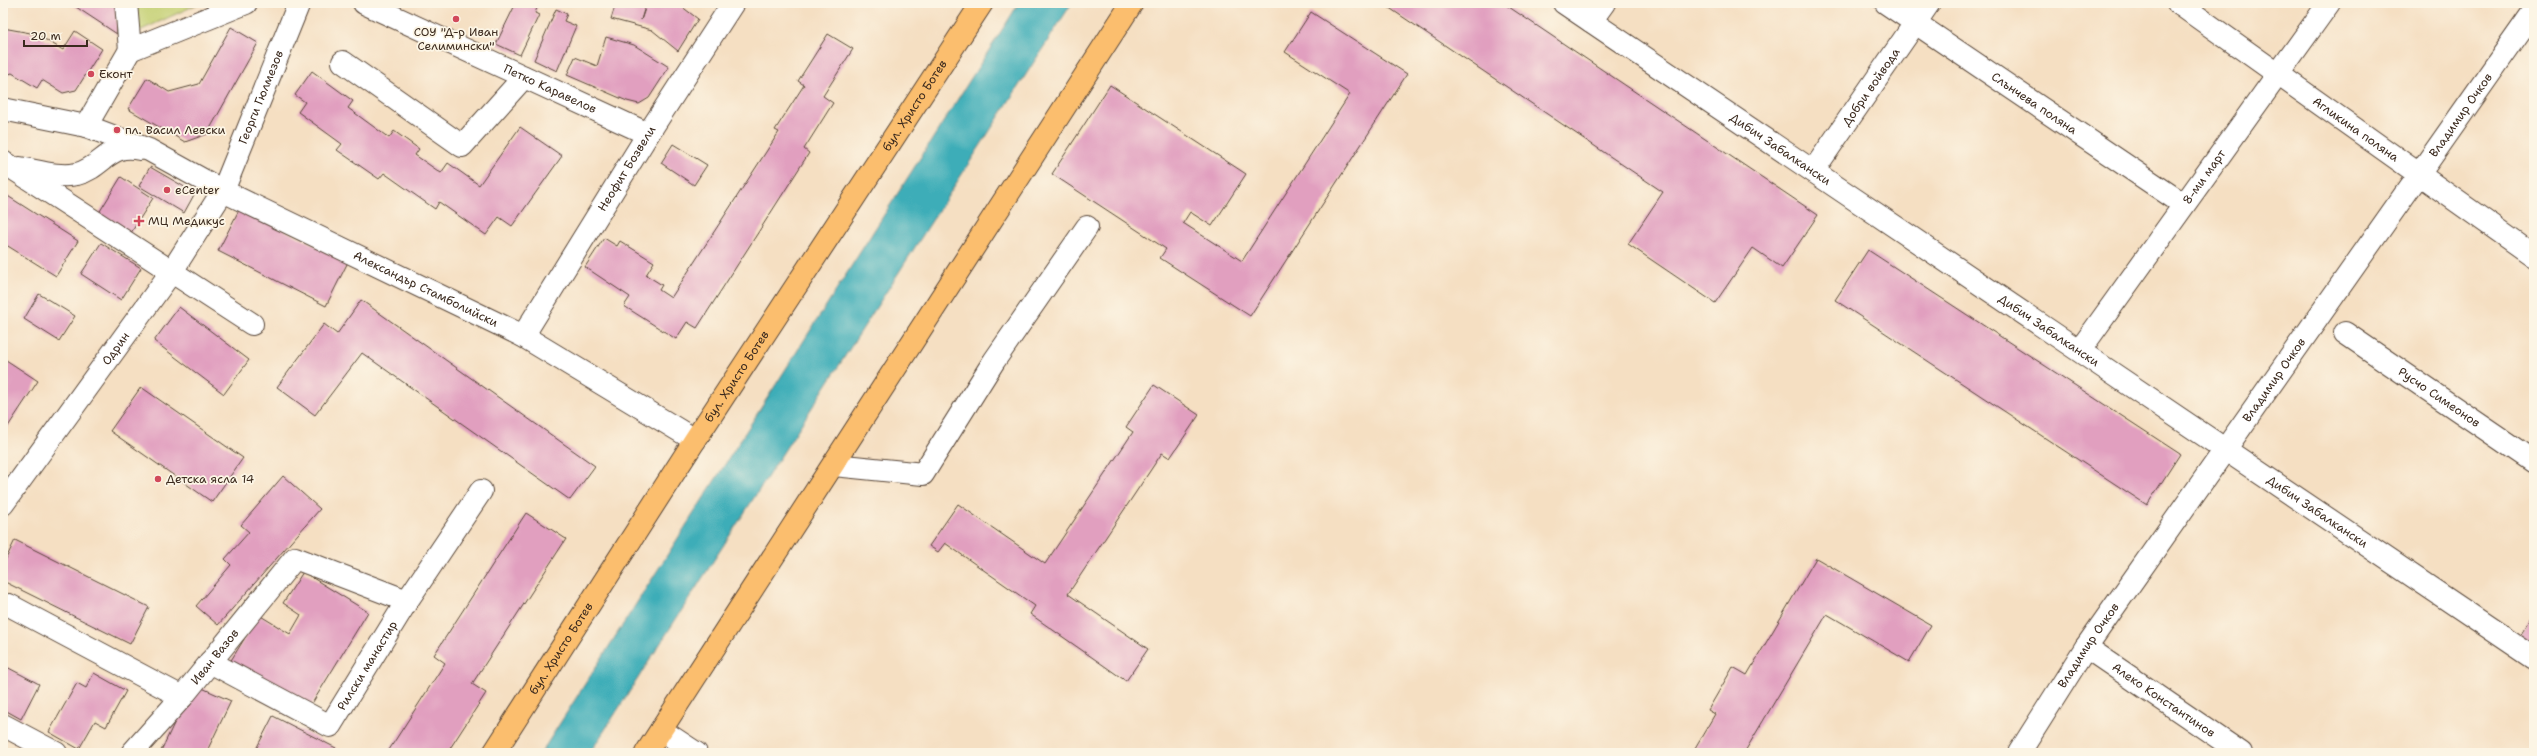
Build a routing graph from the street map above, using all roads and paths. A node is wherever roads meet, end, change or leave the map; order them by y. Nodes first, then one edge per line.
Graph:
1 (126, 3) edge
2 (246, 3) edge
3 (299, 3) edge
4 (364, 3) edge
5 (733, 3) edge
6 (1132, 3) edge
7 (1564, 3) edge
8 (1604, 3) edge
9 (1886, 3) edge
10 (1929, 3) edge
11 (2178, 3) edge
12 (2329, 3) edge
13 (976, 5) edge
14 (2534, 11) edge
15 (1591, 20) junction
16 (1916, 23) junction
17 (130, 50) junction
18 (343, 62) dead end
19 (2278, 74) junction
20 (524, 77) junction
21 (3, 109) edge
22 (86, 126) junction
23 (648, 134) junction
24 (149, 150) junction
25 (6, 164) edge
26 (1813, 171) junction
27 (2421, 175) junction
28 (224, 191) junction
29 (2183, 204) junction
30 (1087, 228) dead end
31 (2534, 256) edge
32 (172, 271) junction
33 (252, 324) dead end
34 (2345, 333) dead end
35 (523, 336) junction
36 (2080, 350) junction
37 (695, 440) junction
38 (2226, 449) junction
39 (2534, 462) edge
40 (834, 465) junction
41 (481, 491) dead end
42 (3, 504) edge
43 (407, 601) junction
44 (9, 605) dead end
45 (2086, 647) junction
46 (2534, 658) edge
47 (210, 662) junction
48 (182, 697) junction
49 (3, 725) edge
50 (661, 730) junction
51 (56, 753) edge
52 (132, 753) edge
53 (494, 753) edge
54 (646, 753) edge
55 (696, 753) edge
56 (2019, 753) edge
57 (2241, 753) edge

1 - 17 street
2 - 17 street
3 - 28 street, Георги Гюлмезов
4 - 20 street, Петко Каравелов
5 - 23 street, Неофит Бозвели
6 - 40 main road
7 - 15 street, Дибич Забалкански
8 - 15 street
9 - 16 street, Слънчева поляна
10 - 16 street, Добри войвода
11 - 19 street, Агликина поляна
12 - 19 street, 8-ми март
13 - 37 main road, бул. Христо Ботев
14 - 27 street, Владимир Очков
15 - 26 street, Дибич Забалкански
16 - 26 street, Добри войвода
16 - 29 street, Слънчева поляна
17 - 22 street
18 - 20 street
19 - 27 street, Агликина поляна
19 - 29 street, 8-ми март
20 - 23 street, Петко Каравелов
21 - 22 street, Александър Стамболийски
22 - 24 street, Александър Стамболийски
23 - 35 street, Неофит Бозвели
24 - 25 street
24 - 28 street, Александър Стамболийски
25 - 32 street
26 - 36 street, Дибич Забалкански
27 - 31 street, Агликина поляна
27 - 38 street, Владимир Очков
28 - 32 street, Одрин
28 - 35 street, Александър Стамболийски
29 - 36 street, 8-ми март
30 - 40 street
32 - 33 street
32 - 42 street, Одрин
34 - 39 street, Русчо Симеонов
35 - 37 street, Александър Стамболийски
36 - 38 street, Дибич Забалкански
37 - 53 main road, бул. Христо Ботев
38 - 45 street, Владимир Очков
38 - 46 street, Дибич Забалкански
40 - 50 main road
41 - 43 street, Рилски манастир
43 - 47 street, Иван Вазов
43 - 47 street, Рилски манастир
44 - 48 street
45 - 56 street, Владимир Очков
45 - 57 street, Алеко Константинов
47 - 48 street, Иван Вазов
48 - 52 street, Иван Вазов
49 - 51 street
50 - 54 main road
50 - 55 street

